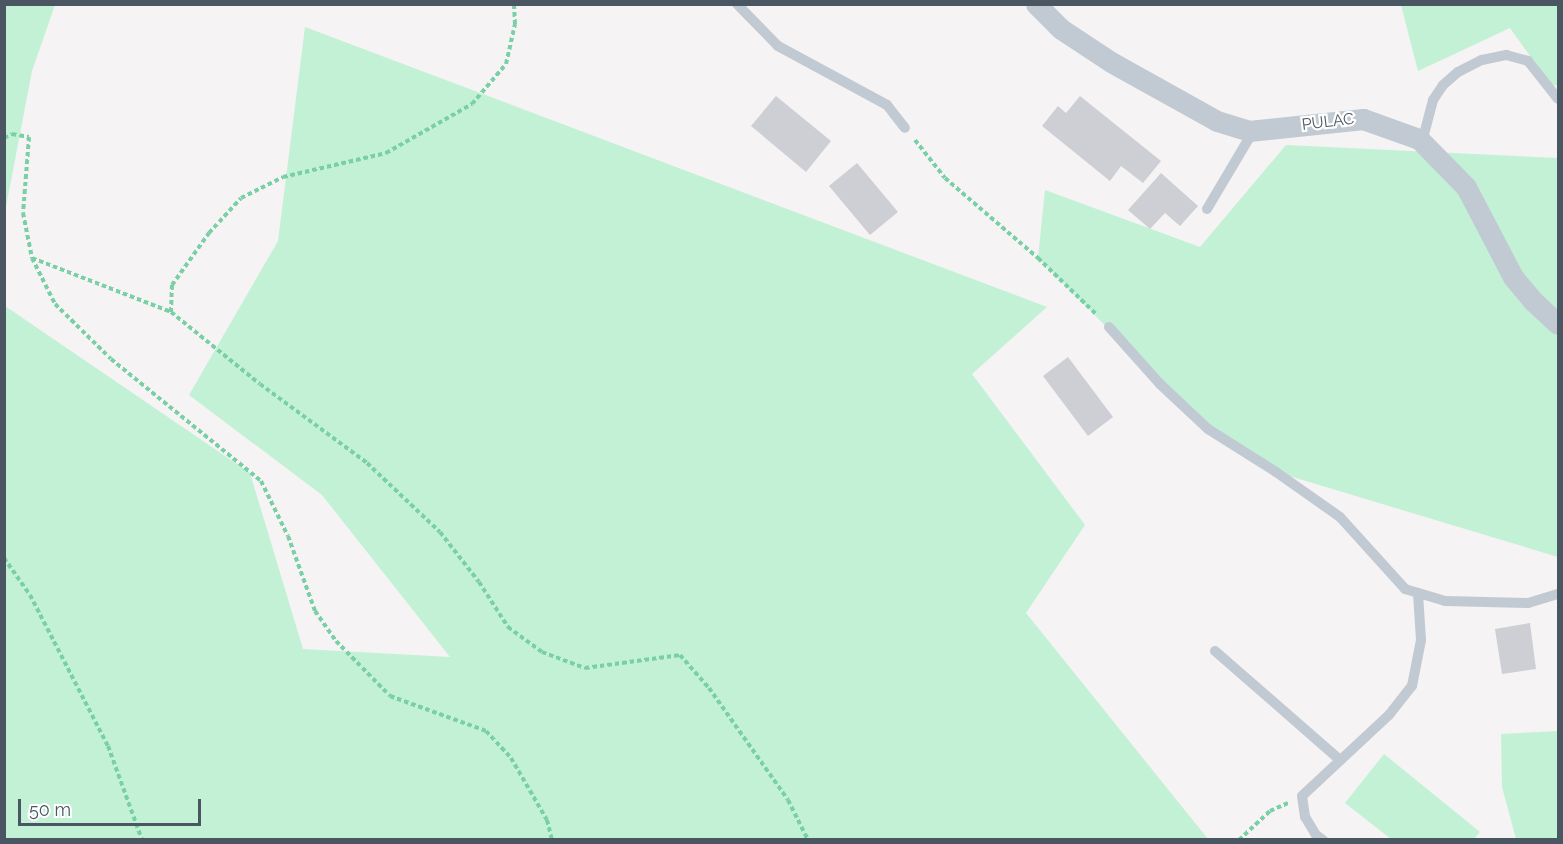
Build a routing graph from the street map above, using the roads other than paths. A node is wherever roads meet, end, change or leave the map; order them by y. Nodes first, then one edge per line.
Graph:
1 (737, 4) edge
2 (1036, 4) edge
3 (1558, 99) edge
4 (905, 128) road end
5 (1254, 130) junction
6 (1422, 142) junction
7 (1207, 209) dead end
8 (1558, 324) edge
9 (1109, 327) road end
10 (1418, 593) junction
11 (1558, 594) edge
12 (1215, 651) dead end
13 (1340, 760) junction
14 (1323, 840) edge

1 - 4 lane
2 - 5 street, PULAC
3 - 6 lane
5 - 6 street, PULAC
5 - 7 lane
6 - 8 street, PULAC
9 - 10 lane
10 - 11 lane
10 - 13 lane
12 - 13 lane
13 - 14 lane

